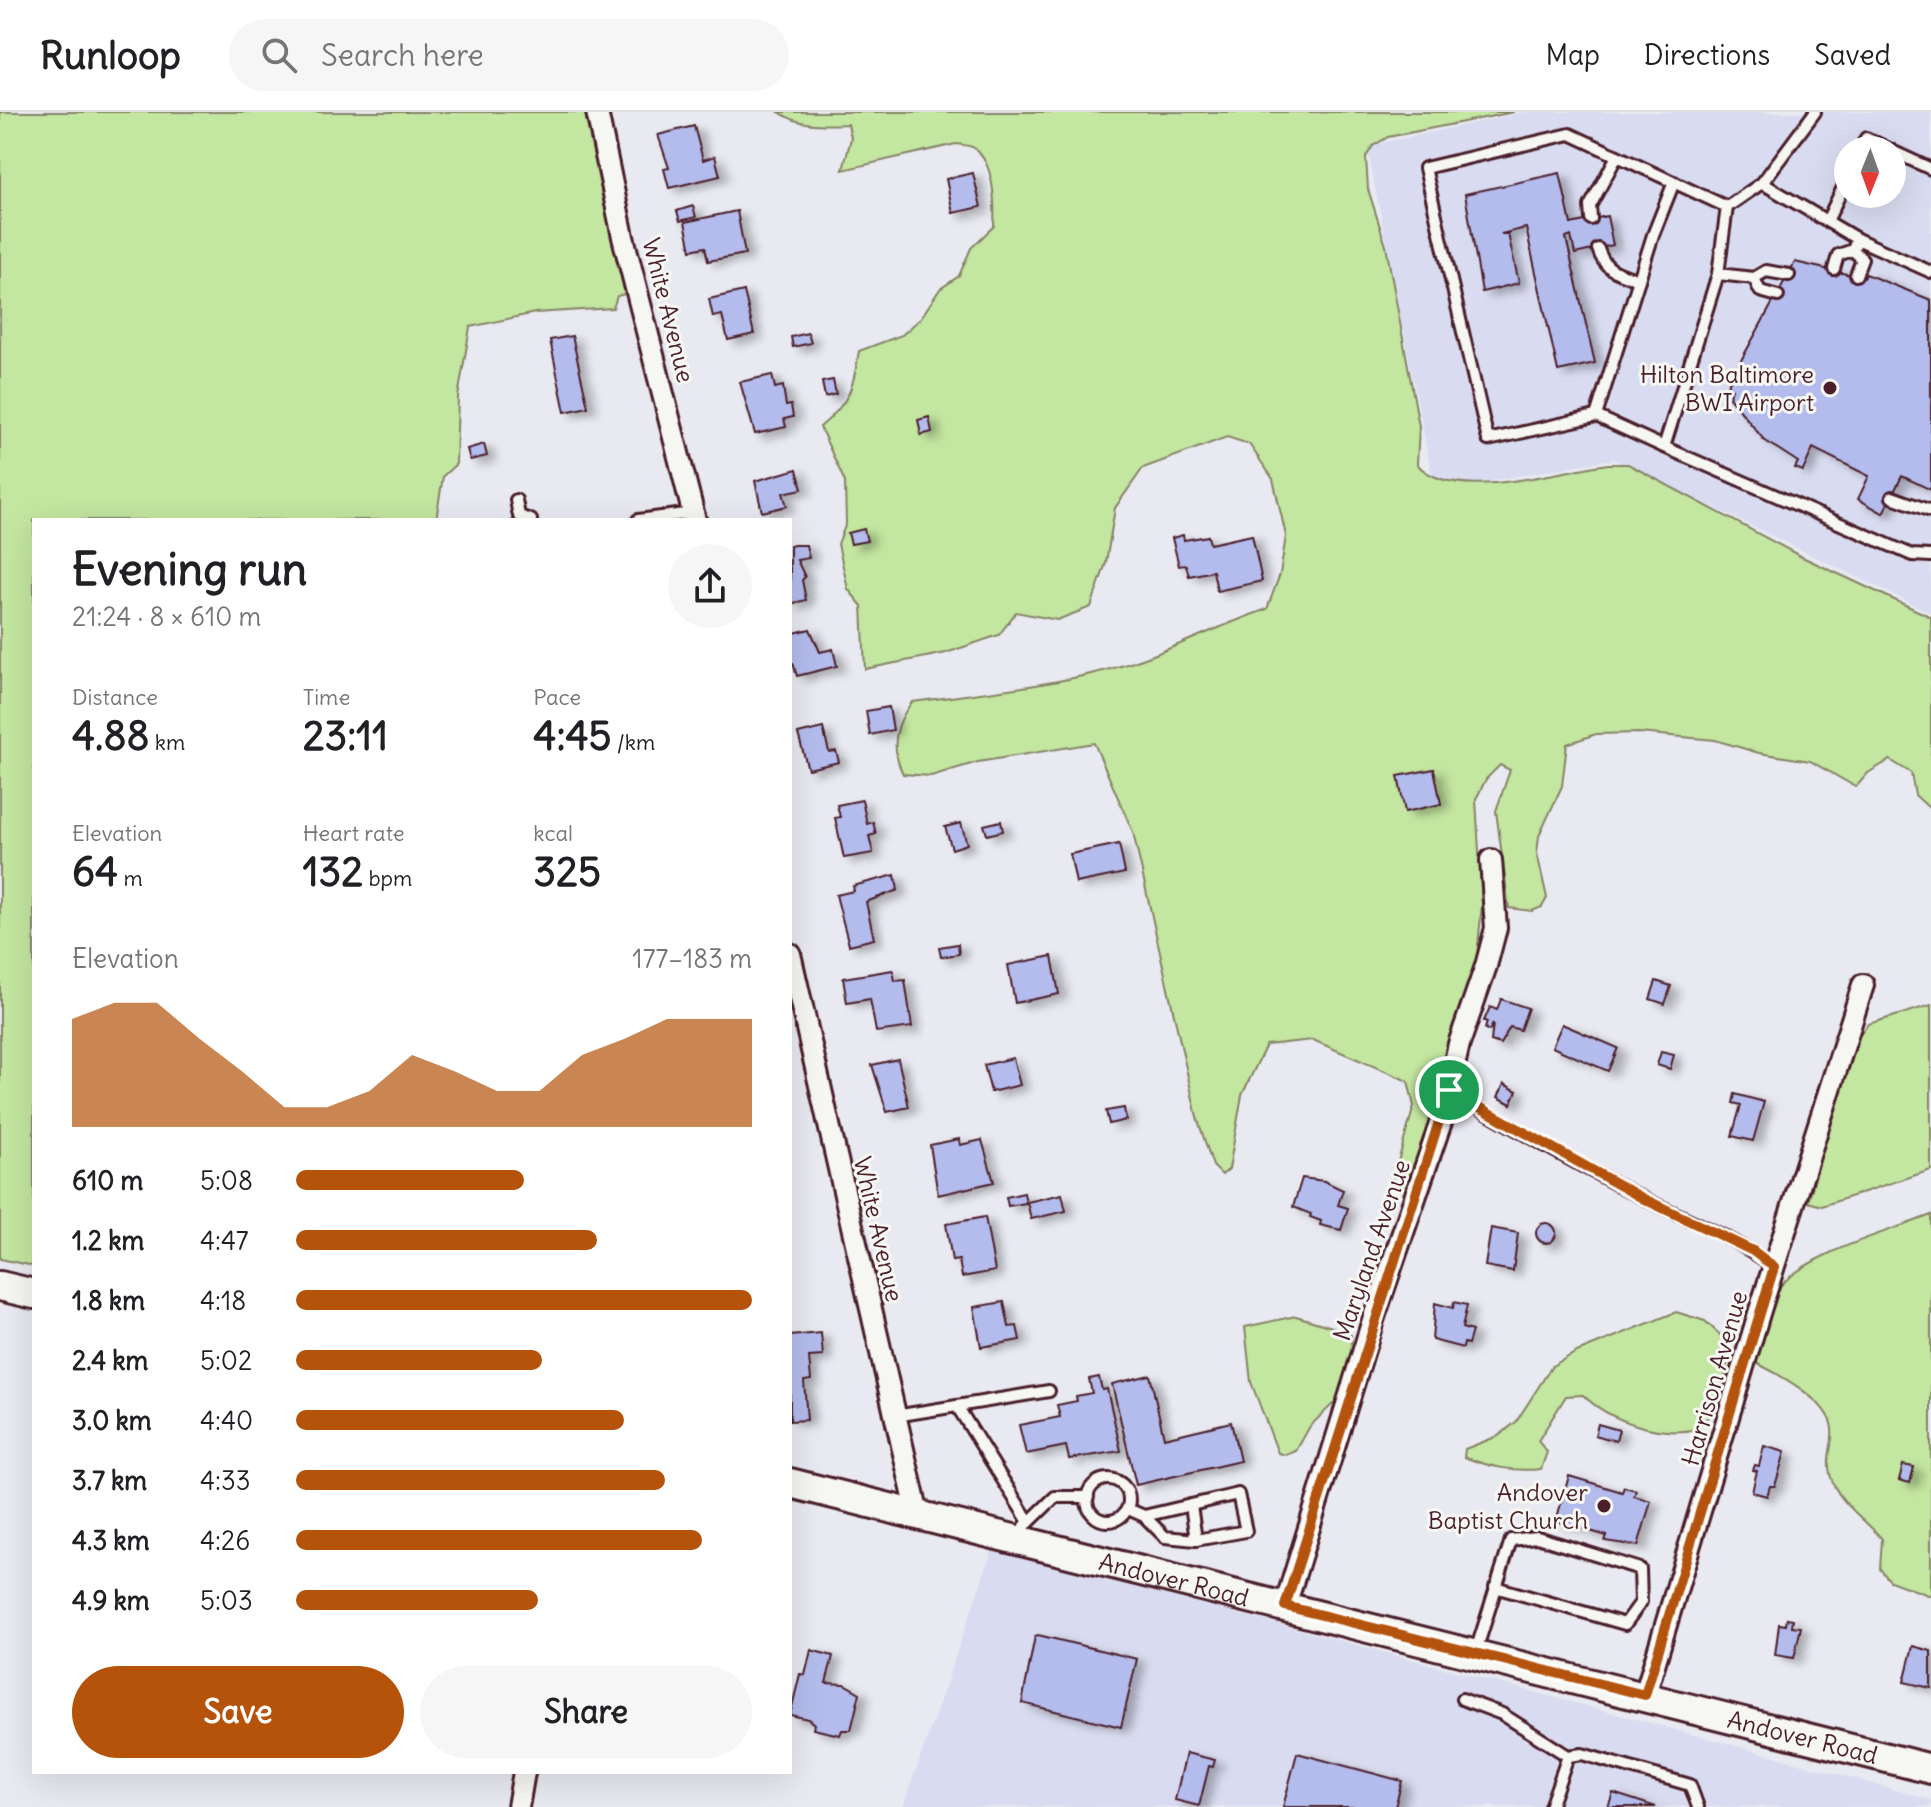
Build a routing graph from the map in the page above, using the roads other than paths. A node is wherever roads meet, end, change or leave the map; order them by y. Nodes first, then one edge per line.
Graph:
1 (597, 112) edge
2 (1815, 112) edge
3 (1617, 156) junction
4 (1906, 157) edge
5 (1931, 169) edge
6 (1674, 182) junction
7 (1762, 183) junction
8 (1834, 206) edge
9 (1727, 207) junction
10 (1591, 219) dead end
11 (1828, 219) junction
12 (1855, 244) junction
13 (1598, 249) dead end
14 (1834, 269) dead end
15 (1931, 272) edge
16 (1718, 274) junction
17 (1789, 275) dead end
18 (1856, 275) dead end
19 (1754, 278) junction
20 (1639, 280) junction
21 (1778, 296) dead end
22 (1596, 416) junction
23 (1664, 447) junction
24 (1892, 497) dead end
25 (516, 500) dead end
26 (1931, 511) edge
27 (694, 516) edge
28 (525, 518) edge
29 (666, 518) edge
30 (1931, 556) edge
31 (1491, 860) dead end
32 (792, 963) edge
33 (1863, 985) dead end
34 (1449, 1090) junction
35 (1774, 1267) junction
36 (0, 1286) edge
37 (32, 1294) edge
38 (1049, 1391) dead end
39 (957, 1406) junction
40 (895, 1416) junction
41 (792, 1484) edge
42 (1088, 1497) junction
43 (1191, 1505) junction
44 (1128, 1509) junction
45 (918, 1515) junction
46 (1144, 1516) junction
47 (1021, 1530) junction
48 (1196, 1540) junction
49 (1495, 1587) junction
50 (1285, 1606) junction
51 (1475, 1653) junction
52 (1645, 1695) junction
53 (1462, 1699) dead end
54 (1568, 1756) junction
55 (1931, 1769) edge
56 (524, 1774) edge
57 (518, 1807) edge
58 (1550, 1807) edge
59 (1698, 1807) edge

1 - 27 street, White Avenue
2 - 7 lane
3 - 6 lane
3 - 10 lane
3 - 22 lane
4 - 5 lane
6 - 9 lane
6 - 20 lane
7 - 9 lane
7 - 11 lane
8 - 11 lane
9 - 16 lane
11 - 12 lane
12 - 14 lane
12 - 15 lane
12 - 18 lane
13 - 20 lane
16 - 19 lane
16 - 23 lane
17 - 19 lane
19 - 21 lane
20 - 22 lane
22 - 23 lane
23 - 30 lane
24 - 26 lane
25 - 28 lane
27 - 29 lane
31 - 34 street, Maryland Avenue
32 - 40 street, White Avenue
33 - 35 street, Harrison Avenue
34 - 35 lane
34 - 50 street, Maryland Avenue
35 - 52 street, Harrison Avenue
36 - 37 street
38 - 39 lane
39 - 40 lane
39 - 47 lane
40 - 45 street, White Avenue
41 - 45 street, Andover Road
42 - 44 lane
42 - 44 lane
42 - 47 lane
43 - 46 lane
43 - 48 lane
43 - 48 lane
44 - 46 lane
45 - 47 street, Andover Road
46 - 48 lane
47 - 50 street, Andover Road
49 - 49 lane
49 - 51 lane
50 - 51 street, Andover Road
51 - 52 street, Andover Road
52 - 55 street, Andover Road
53 - 54 lane
54 - 58 lane
54 - 59 lane
56 - 57 street

